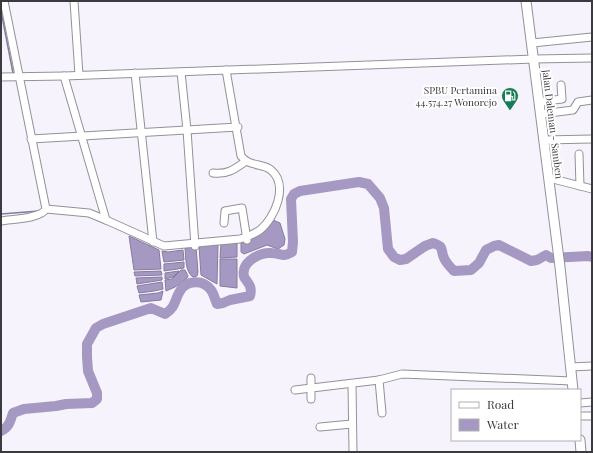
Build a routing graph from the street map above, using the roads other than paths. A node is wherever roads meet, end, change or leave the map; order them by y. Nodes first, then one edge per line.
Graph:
1 (4, 1) edge
2 (74, 1) edge
3 (526, 1) edge
4 (592, 36) edge
5 (532, 43) junction
6 (592, 58) edge
7 (534, 59) junction
8 (226, 70) junction
9 (181, 72) junction
10 (135, 73) junction
11 (79, 75) junction
12 (19, 76) junction
13 (64, 76) junction
14 (1, 77) edge
15 (561, 85) dead end
16 (592, 100) edge
17 (539, 102) junction
18 (541, 114) junction
19 (237, 127) junction
20 (187, 130) junction
21 (142, 133) junction
22 (81, 136) junction
23 (31, 139) junction
24 (592, 139) edge
25 (544, 140) junction
26 (579, 154) dead end
27 (246, 161) junction
28 (213, 173) dead end
29 (549, 178) junction
30 (580, 186) junction
31 (592, 189) edge
32 (46, 209) junction
33 (106, 220) junction
34 (1, 221) edge
35 (224, 223) dead end
36 (247, 238) junction
37 (153, 242) junction
38 (195, 245) junction
39 (592, 366) edge
40 (571, 367) junction
41 (311, 378) dead end
42 (379, 380) junction
43 (352, 384) junction
44 (573, 386) edge
45 (311, 389) junction
46 (296, 390) dead end
47 (311, 399) dead end
48 (592, 402) edge
49 (581, 403) edge
50 (382, 413) dead end
51 (581, 416) edge
52 (592, 416) edge
53 (352, 424) junction
54 (320, 427) dead end
55 (580, 441) edge
56 (353, 452) edge
57 (581, 452) edge

1 - 12 street
2 - 11 street
3 - 5 main road, Jalan Daleman - Samben
4 - 5 street
5 - 7 main road, Jalan Daleman - Samben
6 - 7 street
7 - 8 street
7 - 17 main road, Jalan Daleman - Samben
8 - 9 street
8 - 19 street
9 - 10 street
9 - 20 street
10 - 11 street
10 - 21 street
11 - 13 street
12 - 13 street
12 - 14 street
12 - 23 street
13 - 22 street
15 - 17 street
16 - 18 street
17 - 18 main road, Jalan Daleman - Samben
18 - 25 main road, Jalan Daleman - Samben
19 - 20 street
19 - 27 street
20 - 21 street
20 - 38 street
21 - 22 street
21 - 37 street
22 - 23 street
22 - 33 street
23 - 32 street
24 - 25 street
25 - 29 main road, Jalan Daleman - Samben
26 - 30 street
27 - 28 street
27 - 36 street
29 - 30 street
29 - 40 main road, Jalan Daleman - Samben
30 - 31 street
32 - 33 street
32 - 34 street
33 - 37 street
35 - 36 street
36 - 38 street
37 - 38 street
39 - 40 street
40 - 44 main road
41 - 45 street
42 - 43 street
42 - 44 street
42 - 50 street
43 - 45 street
43 - 53 street
45 - 46 street
45 - 47 street
48 - 49 street
51 - 52 street
53 - 54 street
53 - 56 street
55 - 57 main road

